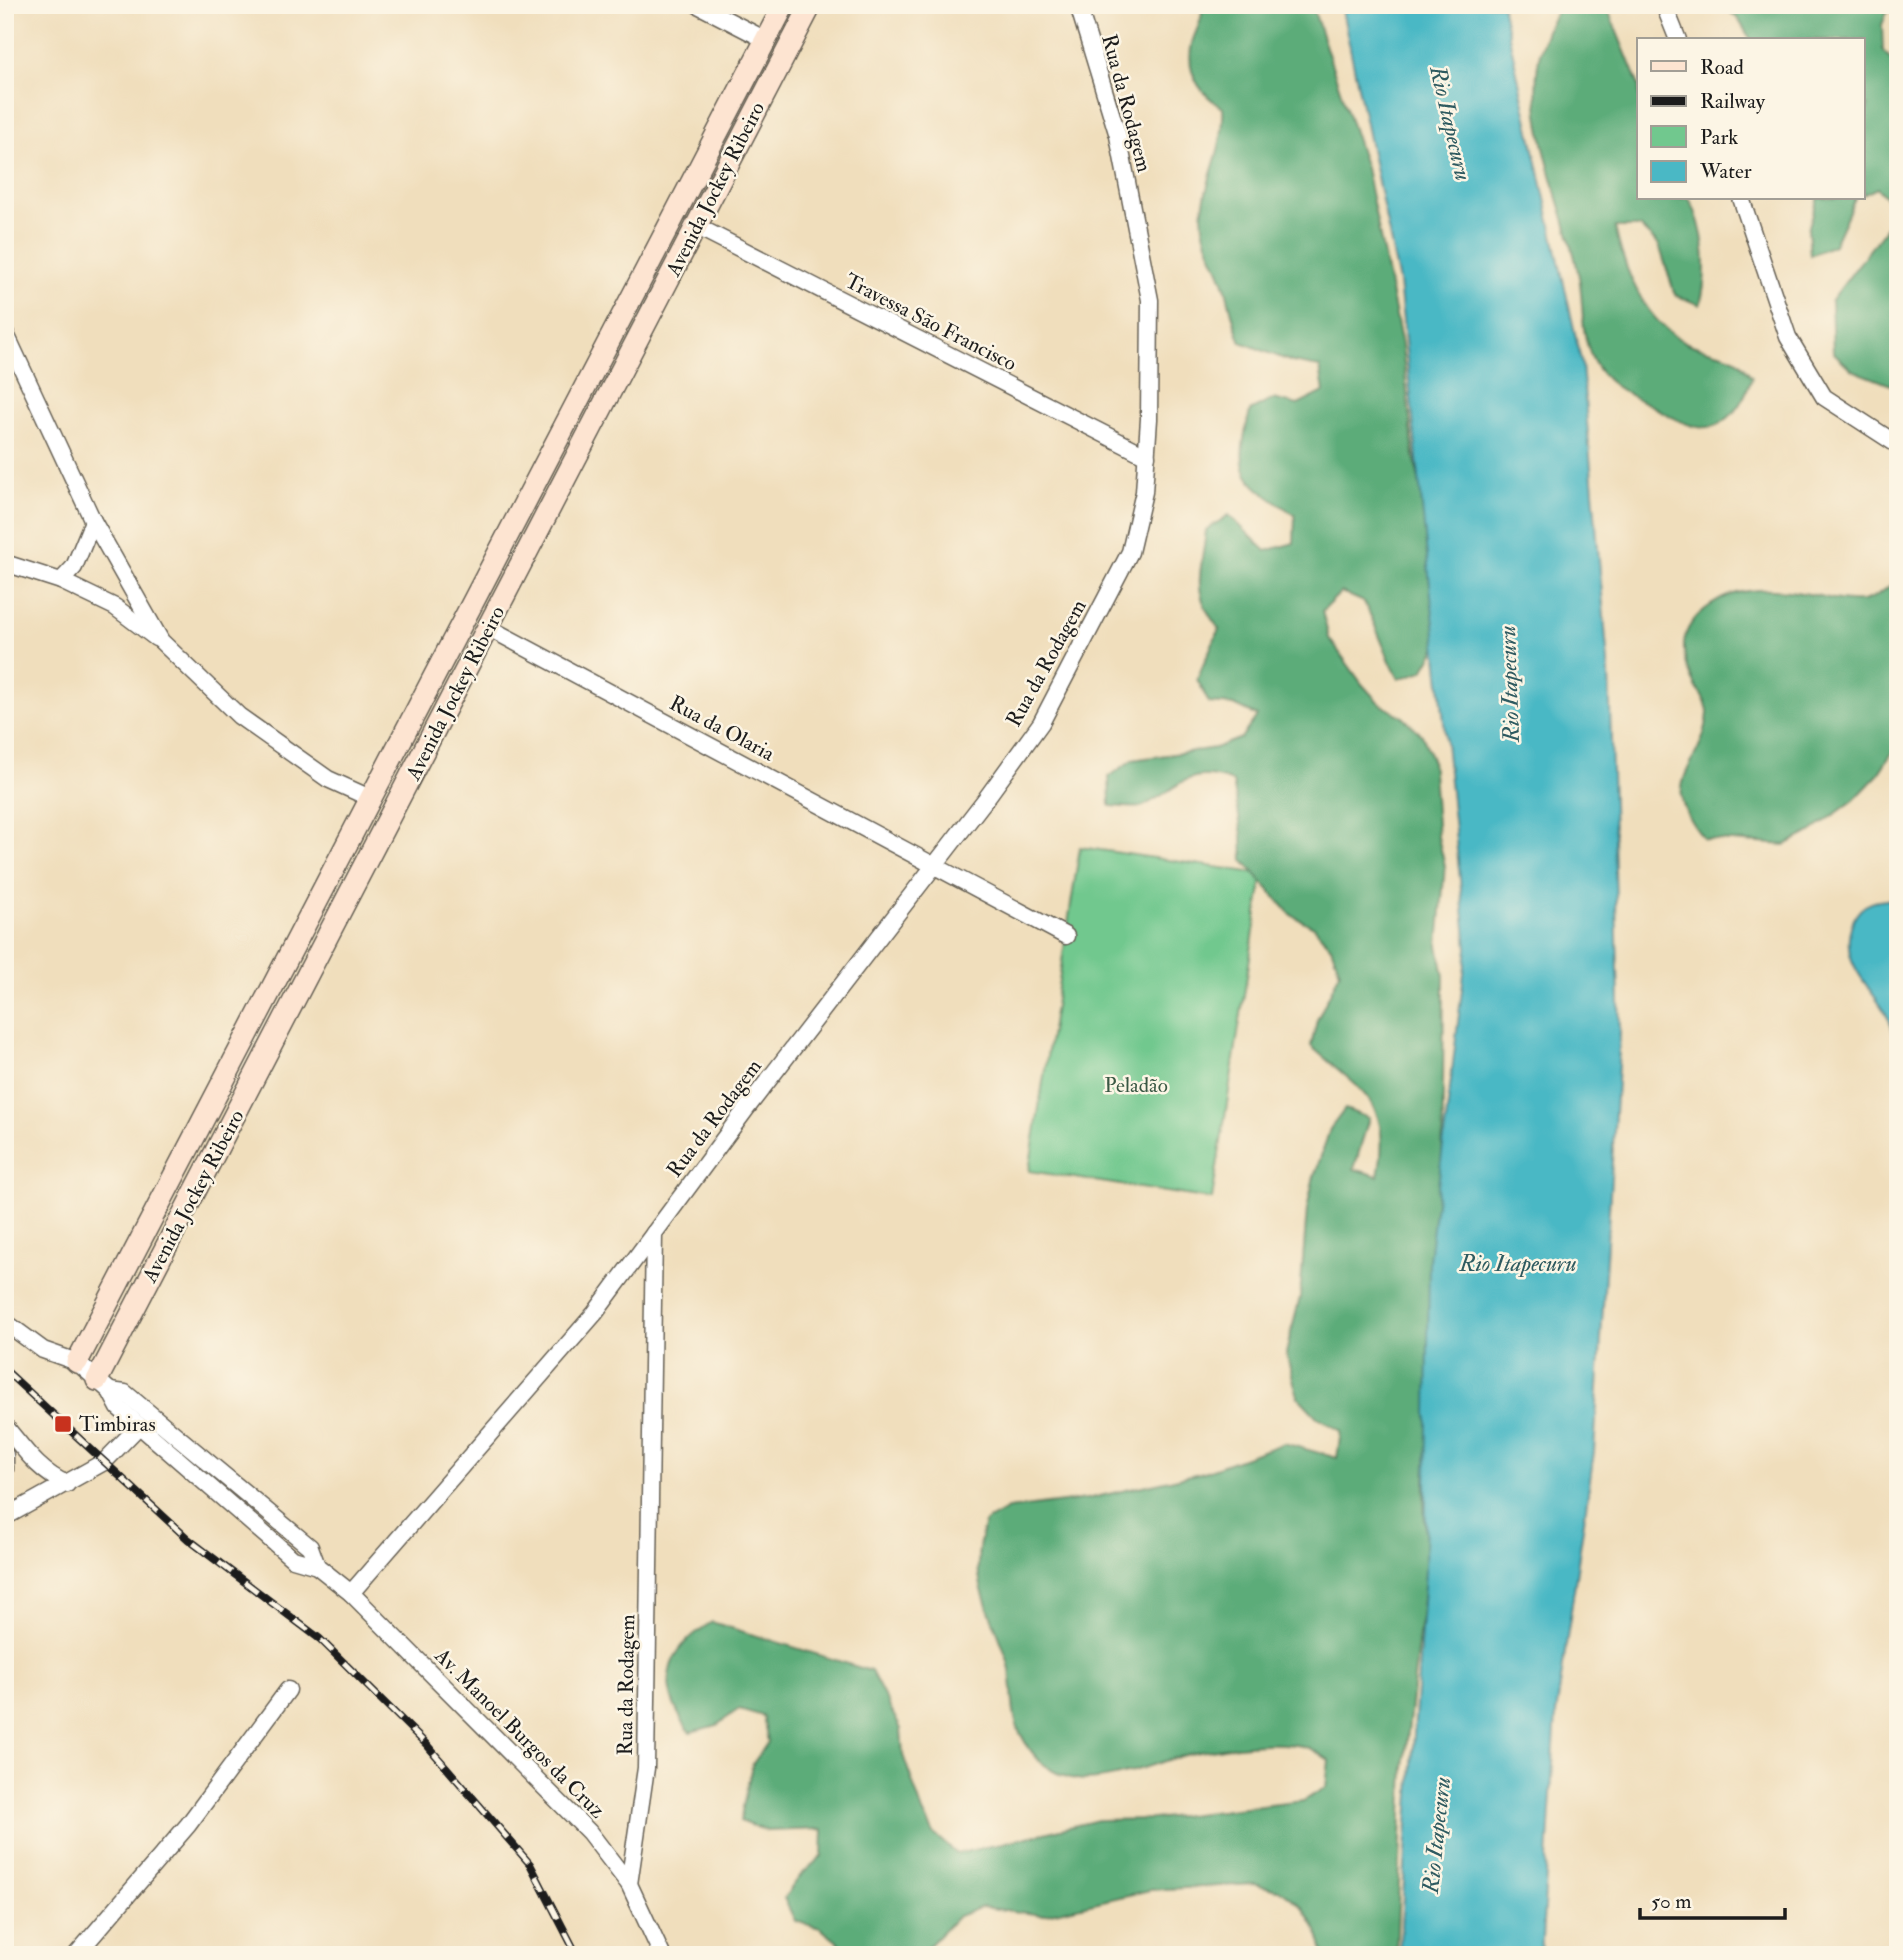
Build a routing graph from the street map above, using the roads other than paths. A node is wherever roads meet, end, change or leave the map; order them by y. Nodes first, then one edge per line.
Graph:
1 (698, 5) edge
2 (784, 5) edge
3 (811, 5) edge
4 (1078, 5) edge
5 (1664, 5) edge
6 (1677, 38) edge
7 (766, 40) junction
8 (1742, 200) edge
9 (696, 226) junction
10 (5, 332) edge
11 (1898, 444) edge
12 (1147, 456) junction
13 (93, 521) junction
14 (5, 563) edge
15 (61, 581) junction
16 (489, 628) junction
17 (161, 641) junction
18 (370, 798) junction
19 (934, 866) junction
20 (1066, 936) dead end
21 (654, 1233) junction
22 (5, 1322) edge
23 (76, 1362) junction
24 (104, 1385) junction
25 (5, 1426) edge
26 (139, 1426) junction
27 (5, 1455) edge
28 (5, 1470) edge
29 (67, 1484) junction
30 (5, 1517) edge
31 (317, 1566) junction
32 (351, 1593) junction
33 (288, 1690) dead end
34 (629, 1884) junction
35 (76, 1955) edge
36 (662, 1955) edge

1 - 7 street
2 - 7 street, Avenida Jockey Ribeiro
3 - 9 street, Avenida Jockey Ribeiro
4 - 12 street, Rua da Rodagem
5 - 6 street
7 - 18 street, Avenida Jockey Ribeiro
8 - 11 street
9 - 12 street, Travessa São Francisco
9 - 16 street, Avenida Jockey Ribeiro
10 - 13 street
12 - 19 street, Rua da Rodagem
13 - 15 street
13 - 17 street
14 - 15 street
15 - 17 street
16 - 19 street, Rua da Olaria
16 - 24 street, Avenida Jockey Ribeiro
17 - 18 street
18 - 23 street, Avenida Jockey Ribeiro
19 - 20 street, Rua da Olaria
19 - 21 street, Rua da Rodagem
21 - 32 street, Rua da Rodagem
21 - 34 street, Rua da Rodagem
22 - 23 street
23 - 24 street
24 - 26 street
24 - 31 street
25 - 29 street
26 - 29 street
26 - 31 street
27 - 28 street
29 - 30 street
31 - 32 street, Av. Manoel Burgos da Cruz
32 - 34 street, Av. Manoel Burgos da Cruz
33 - 35 street
34 - 36 street, Av. Manoel Burgos da Cruz

